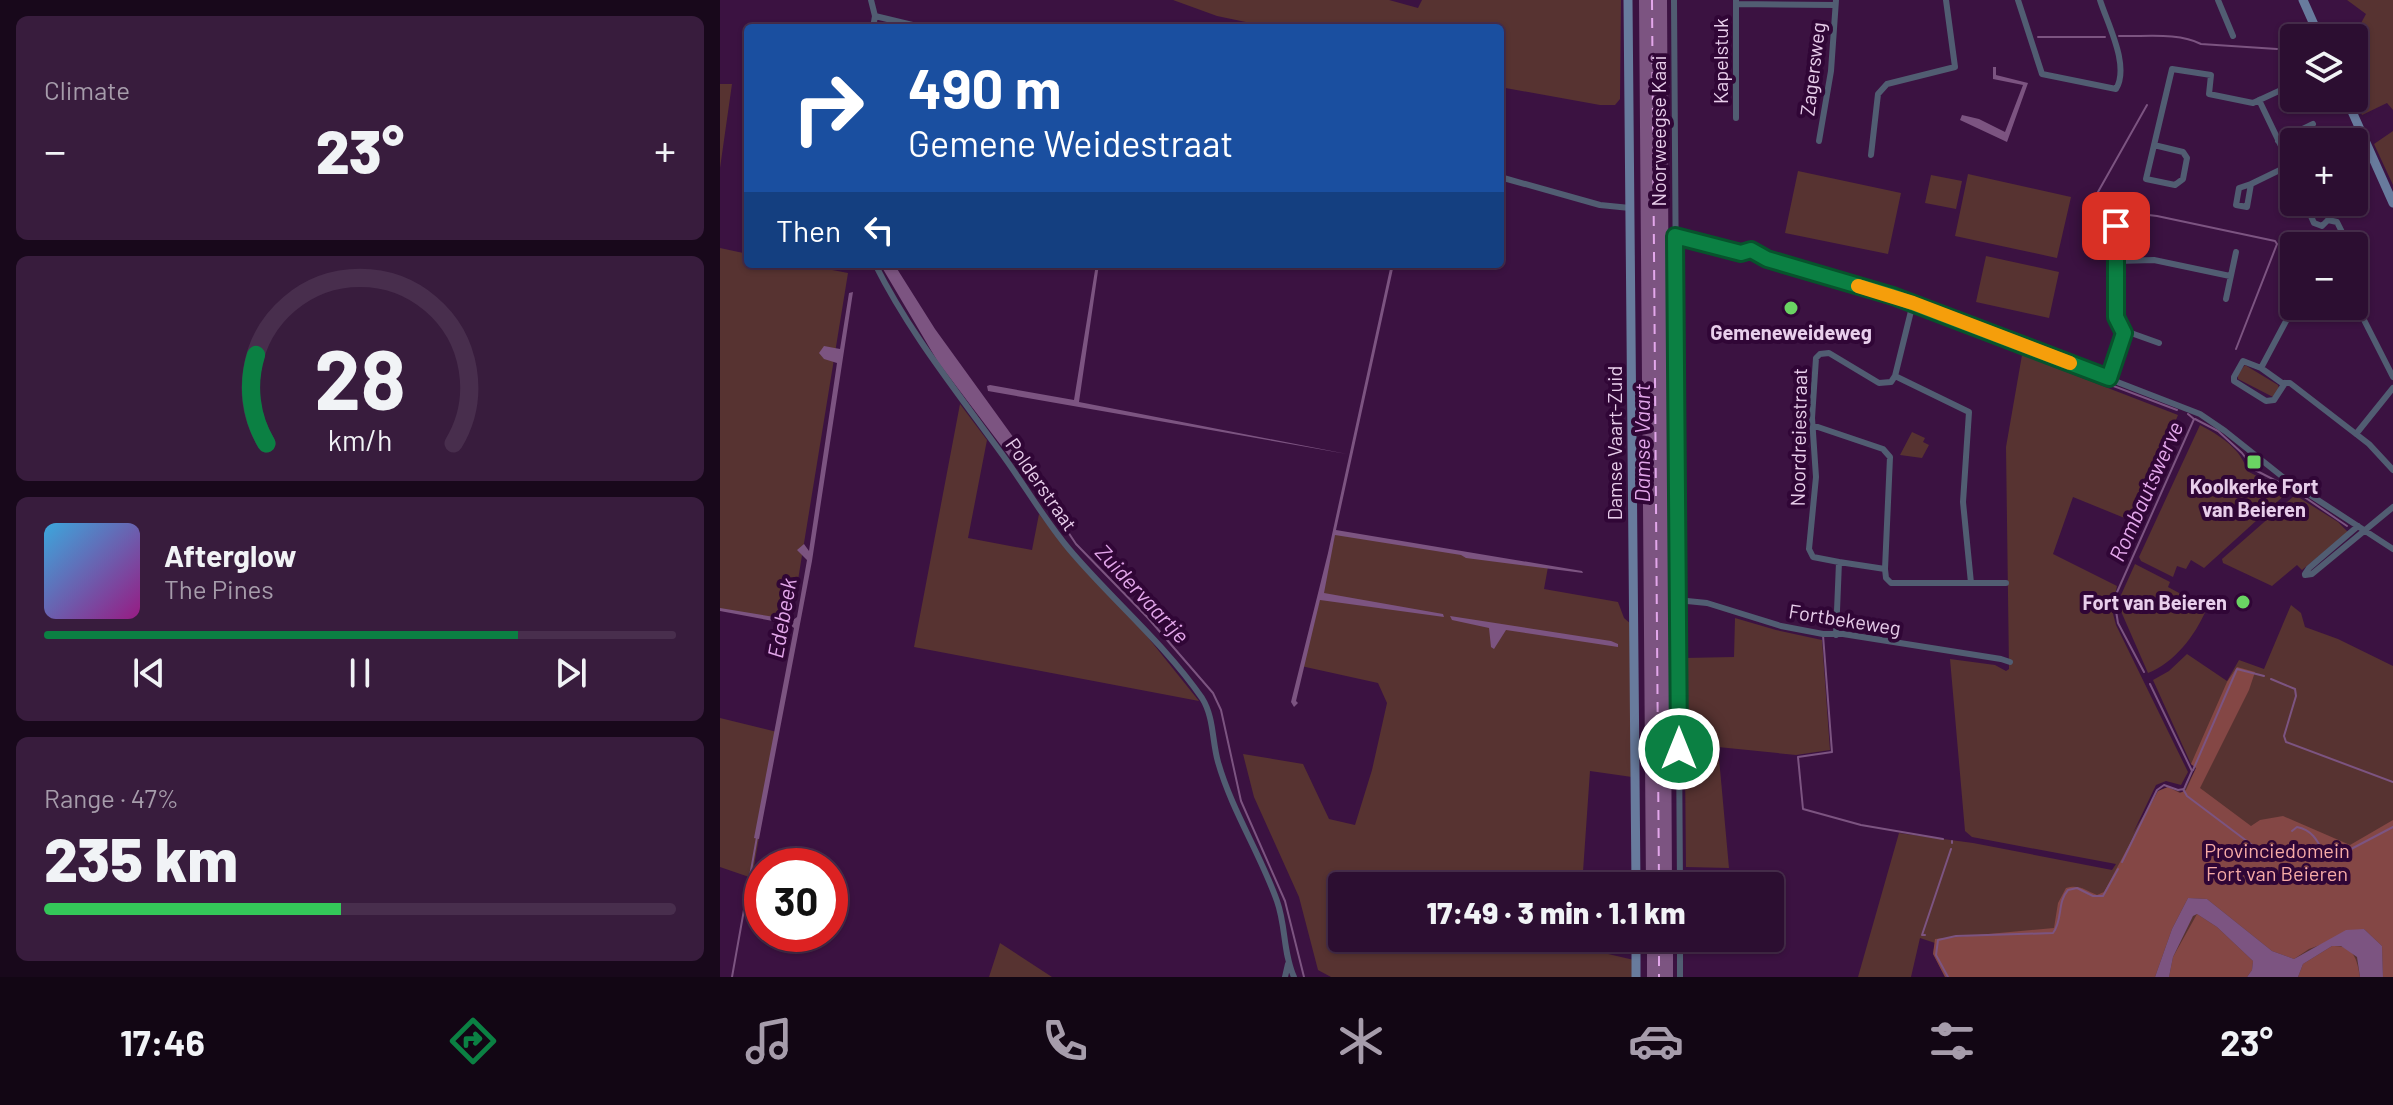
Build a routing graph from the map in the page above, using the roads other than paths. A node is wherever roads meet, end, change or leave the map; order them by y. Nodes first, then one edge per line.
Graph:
1 (871, 0) edge
2 (1628, 0) edge
3 (1674, 0) edge
4 (1946, 0) edge
5 (2018, 0) edge
6 (2100, 0) edge
7 (2218, 0) edge
8 (2303, 0) edge
9 (1736, 2) edge
10 (1836, 2) edge
11 (878, 16) junction
12 (875, 24) edge
13 (911, 24) edge
14 (2314, 24) edge
15 (2233, 36) dead end
16 (2280, 90) edge
17 (2259, 100) junction
18 (2352, 112) edge
19 (1736, 118) dead end
20 (2313, 124) dead end
21 (1819, 141) dead end
22 (2278, 141) junction
23 (2154, 145) junction
24 (2280, 145) edge
25 (1871, 155) dead end
26 (2280, 170) edge
27 (1504, 178) edge
28 (2251, 184) dead end
29 (2393, 203) edge
30 (1630, 208) junction
31 (2311, 216) edge
32 (2329, 216) edge
33 (2328, 220) junction
34 (2116, 226) dead end
35 (2342, 232) edge
36 (1675, 236) junction
37 (2236, 252) dead end
38 (2117, 261) junction
39 (877, 268) edge
40 (2230, 276) junction
41 (2226, 299) dead end
42 (1913, 303) junction
43 (2287, 320) edge
44 (2364, 320) edge
45 (2124, 333) junction
46 (2159, 343) dead end
47 (2261, 368) junction
48 (1895, 376) junction
49 (2393, 377) edge
50 (2109, 378) junction
51 (2285, 383) junction
52 (2393, 388) edge
53 (1812, 425) junction
54 (2356, 434) junction
55 (2393, 470) edge
56 (2393, 507) edge
57 (2362, 528) junction
58 (2393, 549) edge
59 (1839, 562) junction
60 (1885, 569) junction
61 (1971, 583) junction
62 (2006, 583) dead end
63 (1677, 600) junction
64 (1836, 635) junction
65 (2010, 662) dead end
66 (1636, 872) edge
67 (1680, 872) edge
68 (1636, 952) edge
69 (1680, 952) edge
70 (1288, 964) junction
71 (1285, 977) edge
72 (1294, 977) edge
73 (1636, 977) edge
74 (1680, 977) edge

1 - 11 street
2 - 30 street, Damse Vaart-Zuid
3 - 36 street, Noorweegse Kaai
4 - 25 street
5 - 6 street
7 - 15 street
8 - 14 street
9 - 10 street, Kapelstuk
9 - 19 street, Kapelstuk
10 - 21 street, Zagersweg
11 - 12 street
11 - 13 street
16 - 17 street
17 - 22 street
17 - 23 street
18 - 29 street
20 - 22 street
22 - 24 street
23 - 23 street
26 - 28 street
27 - 30 street
30 - 66 street, Damse Vaart-Zuid
31 - 33 street
32 - 33 street
33 - 35 street
34 - 38 street
36 - 42 street
36 - 63 street, Noorweegse Kaai
37 - 40 street
38 - 40 street
38 - 45 street
39 - 70 street, Polderstraat
40 - 41 street
42 - 48 street
42 - 50 street
43 - 47 street
44 - 49 street
45 - 46 street
45 - 50 street
47 - 51 street
47 - 51 street
48 - 53 street, Noordreiestraat
48 - 61 street
50 - 57 street
51 - 54 street
52 - 54 street
53 - 59 street, Noordreiestraat
53 - 60 street
54 - 55 street
56 - 57 street
57 - 57 street
57 - 58 street
59 - 60 street
59 - 64 street
60 - 61 street
61 - 62 street
63 - 64 street, Fortbekeweg
63 - 67 street, Noorweegse Kaai
64 - 65 street, Fortbekeweg
68 - 73 street
69 - 74 street
70 - 71 street
70 - 72 street, Polderstraat

